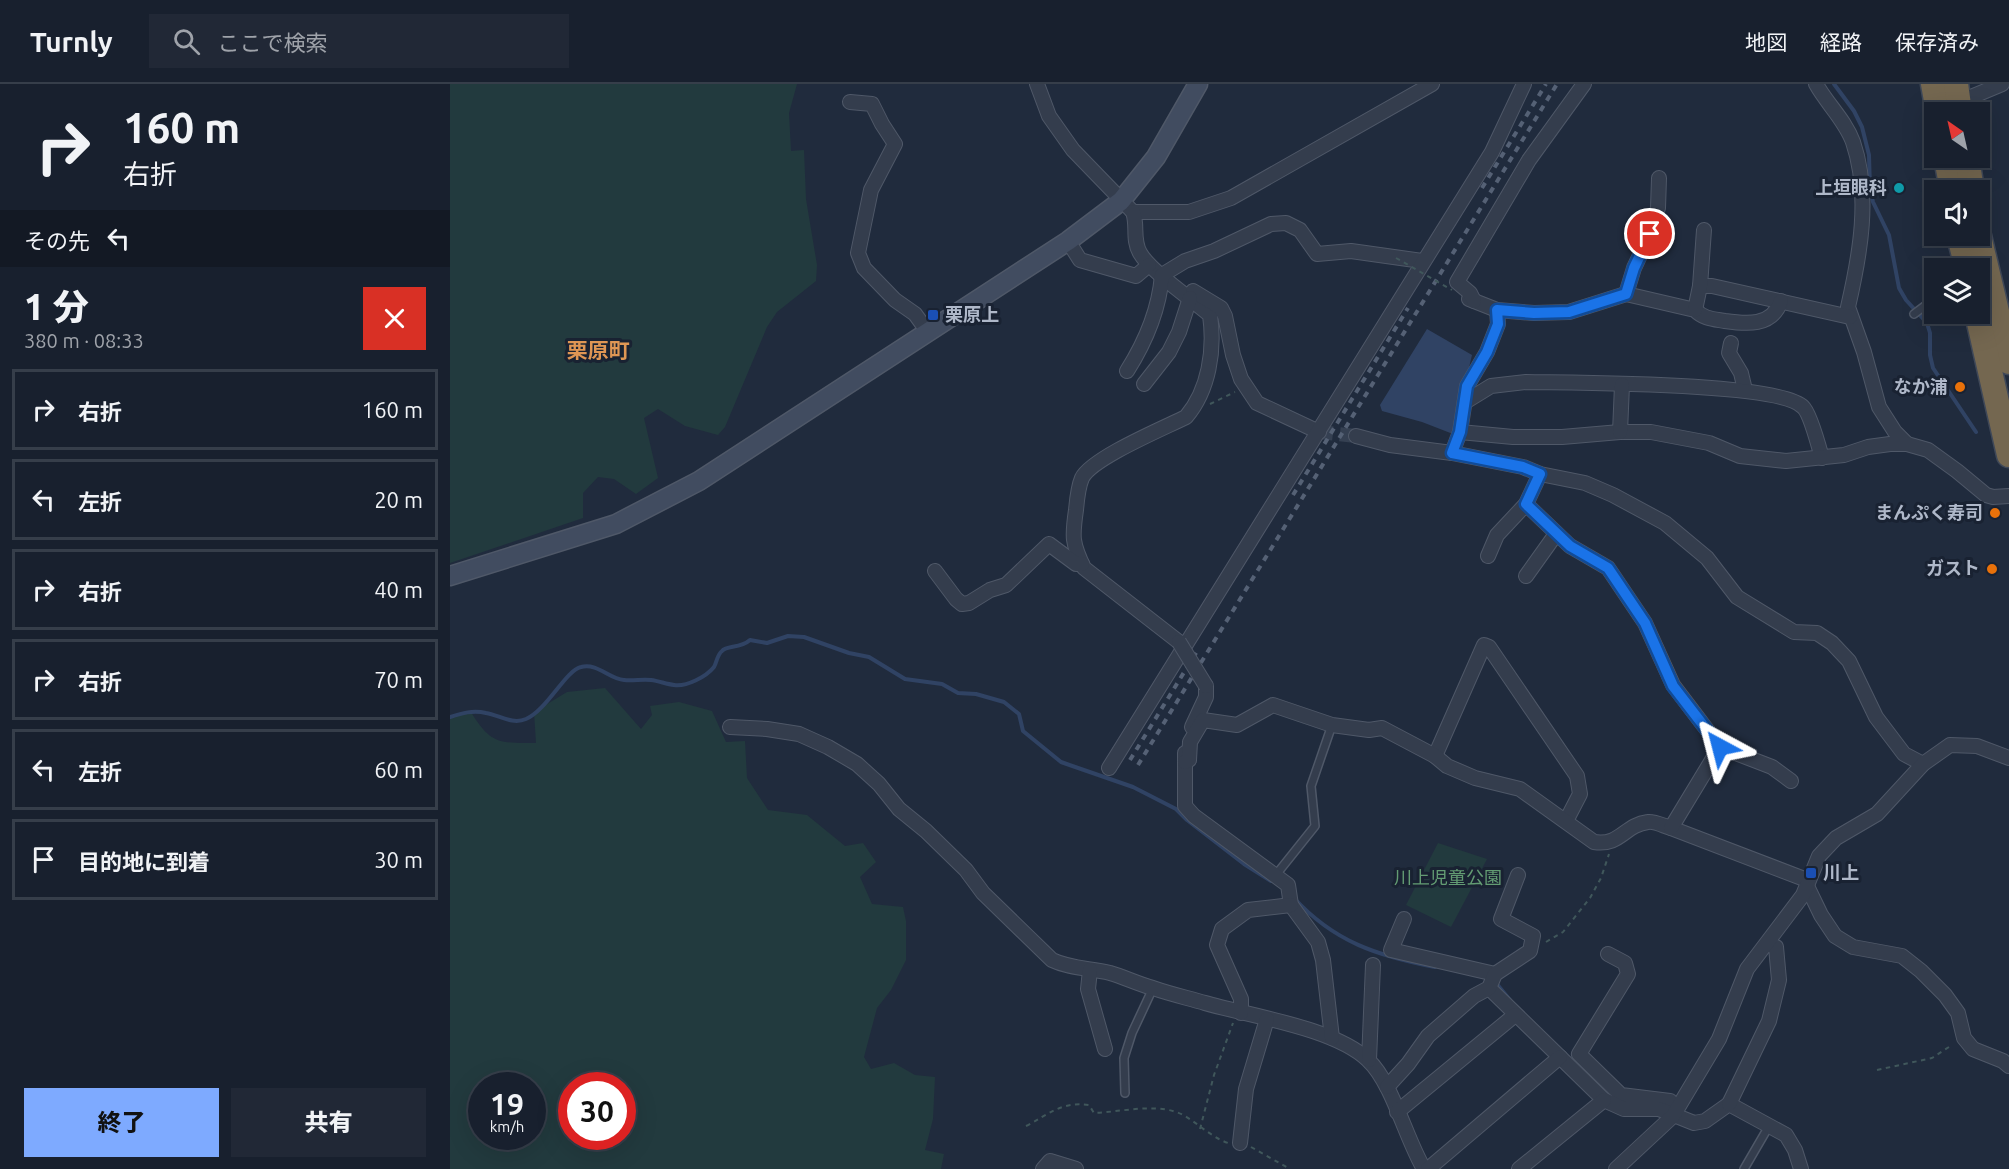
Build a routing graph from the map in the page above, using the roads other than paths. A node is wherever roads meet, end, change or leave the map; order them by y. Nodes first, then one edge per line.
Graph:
1 (1037, 84) edge
2 (1198, 84) edge
3 (1432, 84) edge
4 (1524, 84) edge
5 (1584, 84) edge
6 (1816, 84) edge
7 (1934, 84) edge
8 (2002, 84) edge
9 (850, 102) dead end
10 (1952, 102) edge
11 (1956, 102) edge
12 (1659, 178) dead end
13 (1127, 206) junction
14 (1704, 230) dead end
15 (1068, 241) junction
16 (1981, 246) edge
17 (1422, 261) junction
18 (1149, 265) junction
19 (1162, 275) junction
20 (1700, 286) junction
21 (1626, 294) junction
22 (1188, 296) junction
23 (1780, 301) junction
24 (1923, 307) dead end
25 (1497, 310) junction
26 (1695, 310) junction
27 (1914, 314) dead end
28 (1850, 317) junction
29 (1979, 324) edge
30 (928, 332) junction
31 (1731, 343) dead end
32 (2009, 362) edge
33 (1127, 371) dead end
34 (1144, 384) dead end
35 (1622, 385) junction
36 (1745, 390) junction
37 (1465, 402) junction
38 (1319, 432) junction
39 (1460, 432) junction
40 (1620, 432) junction
41 (1356, 436) tunnel mouth
42 (1908, 444) junction
43 (1452, 453) junction
44 (2009, 455) edge
45 (1822, 458) junction
46 (1540, 474) junction
47 (2009, 496) edge
48 (1526, 504) junction
49 (1556, 534) junction
50 (1488, 556) dead end
51 (1082, 564) junction
52 (935, 571) dead end
53 (450, 576) edge
54 (1526, 576) dead end
55 (1332, 725) junction
56 (730, 727) dead end
57 (1720, 747) junction
58 (1435, 756) junction
59 (2009, 758) edge
60 (1185, 762) junction
61 (1923, 764) junction
62 (1109, 768) dead end
63 (1791, 781) dead end
64 (1566, 821) junction
65 (1671, 828) junction
66 (1518, 875) dead end
67 (1275, 876) junction
68 (1807, 883) junction
69 (1290, 897) junction
70 (1404, 919) dead end
71 (1768, 944) junction
72 (1608, 954) dead end
73 (1373, 965) dead end
74 (1090, 970) junction
75 (1492, 980) junction
76 (1153, 988) junction
77 (1239, 1012) junction
78 (1515, 1015) junction
79 (1267, 1019) junction
80 (1332, 1038) junction
81 (1105, 1049) dead end
82 (1560, 1057) junction
83 (1369, 1060) junction
84 (2009, 1066) edge
85 (1387, 1087) junction
86 (1125, 1093) dead end
87 (1604, 1100) junction
88 (1677, 1100) junction
89 (1729, 1104) junction
90 (1397, 1112) junction
91 (1674, 1116) junction
92 (1769, 1126) junction
93 (1240, 1143) road end
94 (1043, 1169) edge
95 (1076, 1169) edge
96 (1426, 1169) edge
97 (1519, 1169) edge
98 (1616, 1169) edge
99 (1744, 1169) edge
100 (1801, 1169) edge

1 - 13 street
2 - 13 street
3 - 13 street
4 - 17 street
5 - 25 street
6 - 28 street
7 - 10 highway
8 - 11 street
9 - 30 street
12 - 21 street
13 - 15 street
13 - 18 street
14 - 20 street
15 - 18 street
15 - 30 street
16 - 32 highway
17 - 19 street
17 - 38 street
18 - 19 street
19 - 22 street
19 - 33 street
20 - 23 street
20 - 26 street
21 - 25 street
21 - 26 street
22 - 34 street
22 - 38 street
22 - 51 street
23 - 26 street
23 - 28 street
24 - 27 lane
25 - 37 street
28 - 42 street
29 - 44 highway
30 - 53 street
31 - 36 street
35 - 36 street
35 - 37 street
35 - 40 street
36 - 45 street
37 - 39 street
38 - 62 street
39 - 40 street
39 - 43 street
40 - 45 street
41 - 43 street
42 - 45 street
42 - 47 street
43 - 46 street
46 - 48 street
46 - 61 street
48 - 49 street
48 - 50 street
49 - 54 street
49 - 57 street
51 - 52 street
51 - 60 street, bridge
55 - 58 street
55 - 60 street
55 - 67 lane
56 - 74 street
57 - 63 street
57 - 65 street
58 - 64 street
58 - 64 street
59 - 61 street
60 - 67 street
61 - 68 street
64 - 65 street
65 - 68 street
66 - 75 street
67 - 69 street
68 - 71 street
68 - 84 street
69 - 77 street
69 - 80 street
70 - 75 street
71 - 88 street
71 - 89 street
72 - 88 street
73 - 83 street
74 - 76 street
74 - 81 street
75 - 78 street
75 - 85 street
76 - 77 street
76 - 86 lane
77 - 79 street
78 - 82 street
78 - 90 street
79 - 80 street
79 - 93 street
80 - 83 street
82 - 87 street
82 - 96 street
83 - 85 street
85 - 90 street
87 - 91 street
87 - 97 street
88 - 91 street
89 - 91 street
89 - 92 street
90 - 96 street
91 - 98 street
92 - 99 lane
92 - 100 street
94 - 95 street

